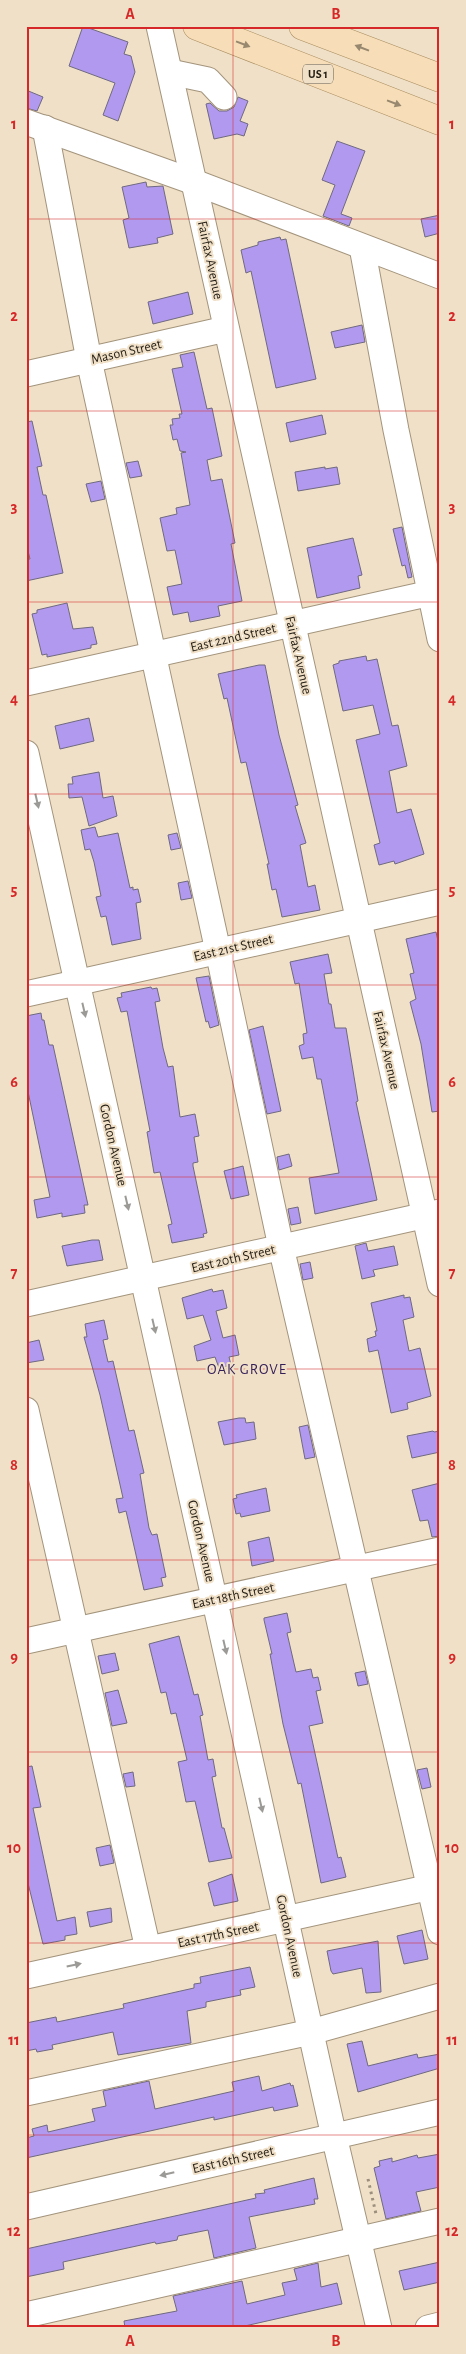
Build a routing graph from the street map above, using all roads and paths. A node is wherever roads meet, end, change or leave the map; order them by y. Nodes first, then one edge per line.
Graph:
1 (159, 26) edge
2 (197, 26) edge
3 (303, 26) edge
4 (337, 32) edge
5 (170, 72) junction
6 (440, 78) edge
7 (224, 97) dead end
8 (440, 121) edge
9 (36, 125) edge
10 (194, 182) junction
11 (362, 247) junction
12 (440, 276) edge
13 (226, 329) junction
14 (89, 360) junction
15 (26, 374) edge
16 (435, 592) edge
17 (292, 624) junction
18 (440, 639) edge
19 (153, 655) junction
20 (26, 683) edge
21 (26, 753) edge
22 (440, 902) edge
23 (358, 919) junction
24 (218, 951) junction
25 (78, 982) junction
26 (26, 994) edge
27 (432, 1213) edge
28 (281, 1248) junction
29 (143, 1279) junction
30 (440, 1284) edge
31 (26, 1304) edge
32 (26, 1410) edge
33 (440, 1550) edge
34 (356, 1568) junction
35 (215, 1599) junction
36 (77, 1630) junction
37 (26, 1641) edge
38 (435, 1886) edge
39 (286, 1919) junction
40 (440, 1932) edge
41 (148, 1950) junction
42 (26, 1976) edge
43 (440, 1996) edge
44 (311, 2032) junction
45 (26, 2093) edge
46 (440, 2112) edge
47 (334, 2136) junction
48 (26, 2207) edge
49 (440, 2221) edge
50 (358, 2239) junction
51 (26, 2315) edge
52 (440, 2325) edge
53 (379, 2328) edge
54 (428, 2328) edge

1 - 5 street, Fairfax Avenue
2 -> 8 main road, US 1
3 - 4 main road
6 -> 4 main road
5 - 7 street
5 - 10 street, Fairfax Avenue
9 - 10 street
9 - 14 street
10 - 11 street
10 - 13 street, Fairfax Avenue
11 - 12 street
11 - 16 street
13 - 14 street, Mason Street
13 - 17 street, Fairfax Avenue
14 - 15 street, Mason Street
14 - 19 street
16 - 17 street, East 22nd Street
16 - 18 street
17 - 19 street, East 22nd Street
17 - 23 street, Fairfax Avenue
19 - 20 street, East 22nd Street
19 - 24 street
21 -> 25 street, Gordon Avenue
22 - 23 street, East 21st Street
23 - 24 street, East 21st Street
23 - 27 street, Fairfax Avenue
24 - 25 street, East 21st Street
24 - 28 street
25 - 26 street, East 21st Street
25 -> 29 street, Gordon Avenue
27 - 28 street, East 20th Street
27 - 30 street, Fairfax Avenue
28 - 29 street, East 20th Street
28 - 34 street
29 - 31 street, East 20th Street
29 -> 35 street, Gordon Avenue
32 - 36 street
33 - 34 street, East 18th Street
34 - 35 street, East 18th Street
34 - 38 street
35 - 36 street, East 18th Street
35 -> 39 street, Gordon Avenue
36 - 37 street, East 18th Street
36 - 41 street
38 - 39 street, East 17th Street
38 - 40 street
39 - 41 street, East 17th Street
39 - 44 street, Gordon Avenue
42 -> 41 street, East 17th Street
43 - 44 street
44 - 45 street
44 - 47 street, Gordon Avenue
46 - 47 street, East 16th Street
47 -> 48 street, East 16th Street
47 - 50 street, Gordon Avenue
49 - 50 street
50 - 51 street
50 - 53 street, Gordon Avenue
52 - 54 street

